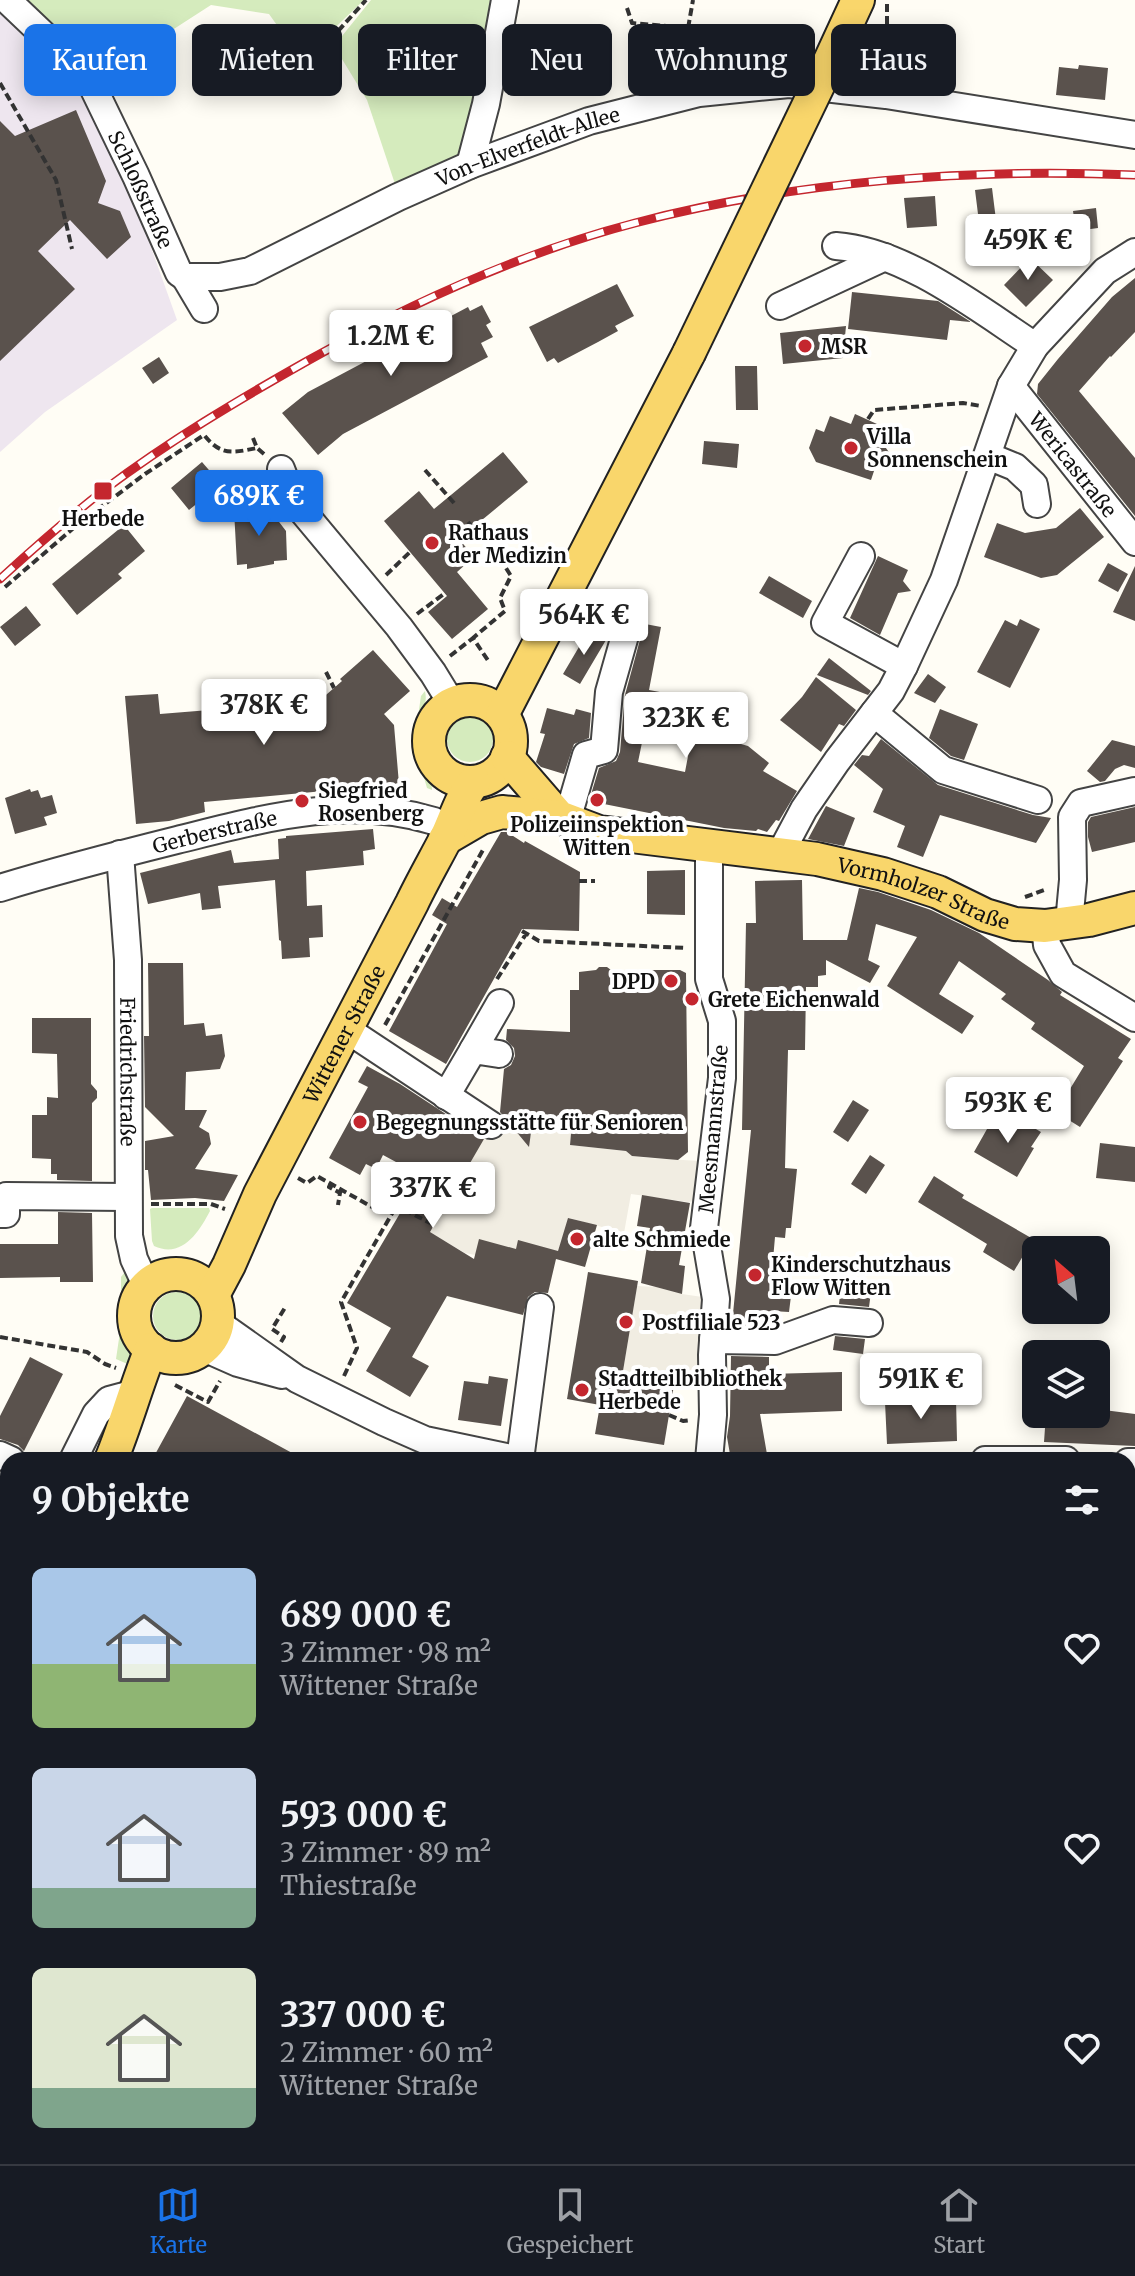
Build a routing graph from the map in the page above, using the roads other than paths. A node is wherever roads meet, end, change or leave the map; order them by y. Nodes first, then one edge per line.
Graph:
1 (7, 0) edge
2 (505, 0) edge
3 (858, 0) edge
4 (1135, 135) edge
5 (470, 165) junction
6 (836, 246) dead end
7 (1135, 252) edge
8 (885, 257) junction
9 (182, 275) junction
10 (780, 306) dead end
11 (204, 309) dead end
12 (1035, 346) junction
13 (1011, 386) junction
14 (988, 456) junction
15 (281, 469) dead end
16 (1037, 504) dead end
17 (1135, 542) edge
18 (861, 556) dead end
19 (626, 632) dead end
20 (904, 666) junction
21 (477, 706) junction
22 (874, 713) junction
23 (478, 773) junction
24 (1135, 791) edge
25 (1038, 800) dead end
26 (556, 817) junction
27 (440, 830) junction
28 (709, 847) junction
29 (120, 854) junction
30 (780, 854) junction
31 (0, 888) edge
32 (1135, 908) edge
33 (1057, 924) junction
34 (500, 1003) dead end
35 (1135, 1018) edge
36 (346, 1029) junction
37 (446, 1096) junction
38 (491, 1125) dead end
39 (128, 1200) junction
40 (0, 1214) edge
41 (147, 1287) junction
42 (540, 1307) dead end
43 (869, 1323) dead end
44 (190, 1334) junction
45 (713, 1340) junction
46 (135, 1393) junction
47 (123, 1430) junction
48 (77, 1452) edge
49 (114, 1452) edge
50 (483, 1452) edge
51 (522, 1452) edge
52 (710, 1452) edge

1 - 9 street, Schloßstraße
2 - 5 street
3 - 21 main road, bridge
4 - 5 street, Von-Elverfeldt-Allee
5 - 9 street, Von-Elverfeldt-Allee
6 - 8 street
7 - 12 street
8 - 10 street
8 - 12 street
9 - 11 street, Schloßstraße
12 - 13 street
13 - 14 street
13 - 17 street, Wericastraße
14 - 16 street
14 - 20 street
15 - 21 street
18 - 20 street
19 - 26 street
20 - 22 street
21 - 23 main road
21 - 23 main road
22 - 25 street
22 - 30 street
23 - 26 main road
23 - 27 main road, Wittener Straße
24 - 33 street
26 - 27 main road
26 - 28 main road, Vormholzer Straße
27 - 29 street, Gerberstraße
27 - 36 main road, Wittener Straße
28 - 30 main road, Vormholzer Straße
28 - 45 street, Meesmannstraße
29 - 31 street, Gerberstraße
29 - 39 street, Friedrichstraße
30 - 33 main road, Vormholzer Straße
32 - 33 main road, Vormholzer Straße
33 - 35 street
34 - 37 street
36 - 37 street
36 - 44 main road, Wittener Straße
37 - 38 street
39 - 40 street
39 - 41 street, Friedrichstraße
41 - 44 main road
41 - 44 main road
42 - 51 street
43 - 45 street
44 - 46 main road, Wittener Straße
44 - 47 main road, Wittener Straße
44 - 50 street
45 - 52 street, Meesmannstraße
46 - 47 main road, Wittener Straße
46 - 48 street
47 - 49 main road, Wittener Straße

